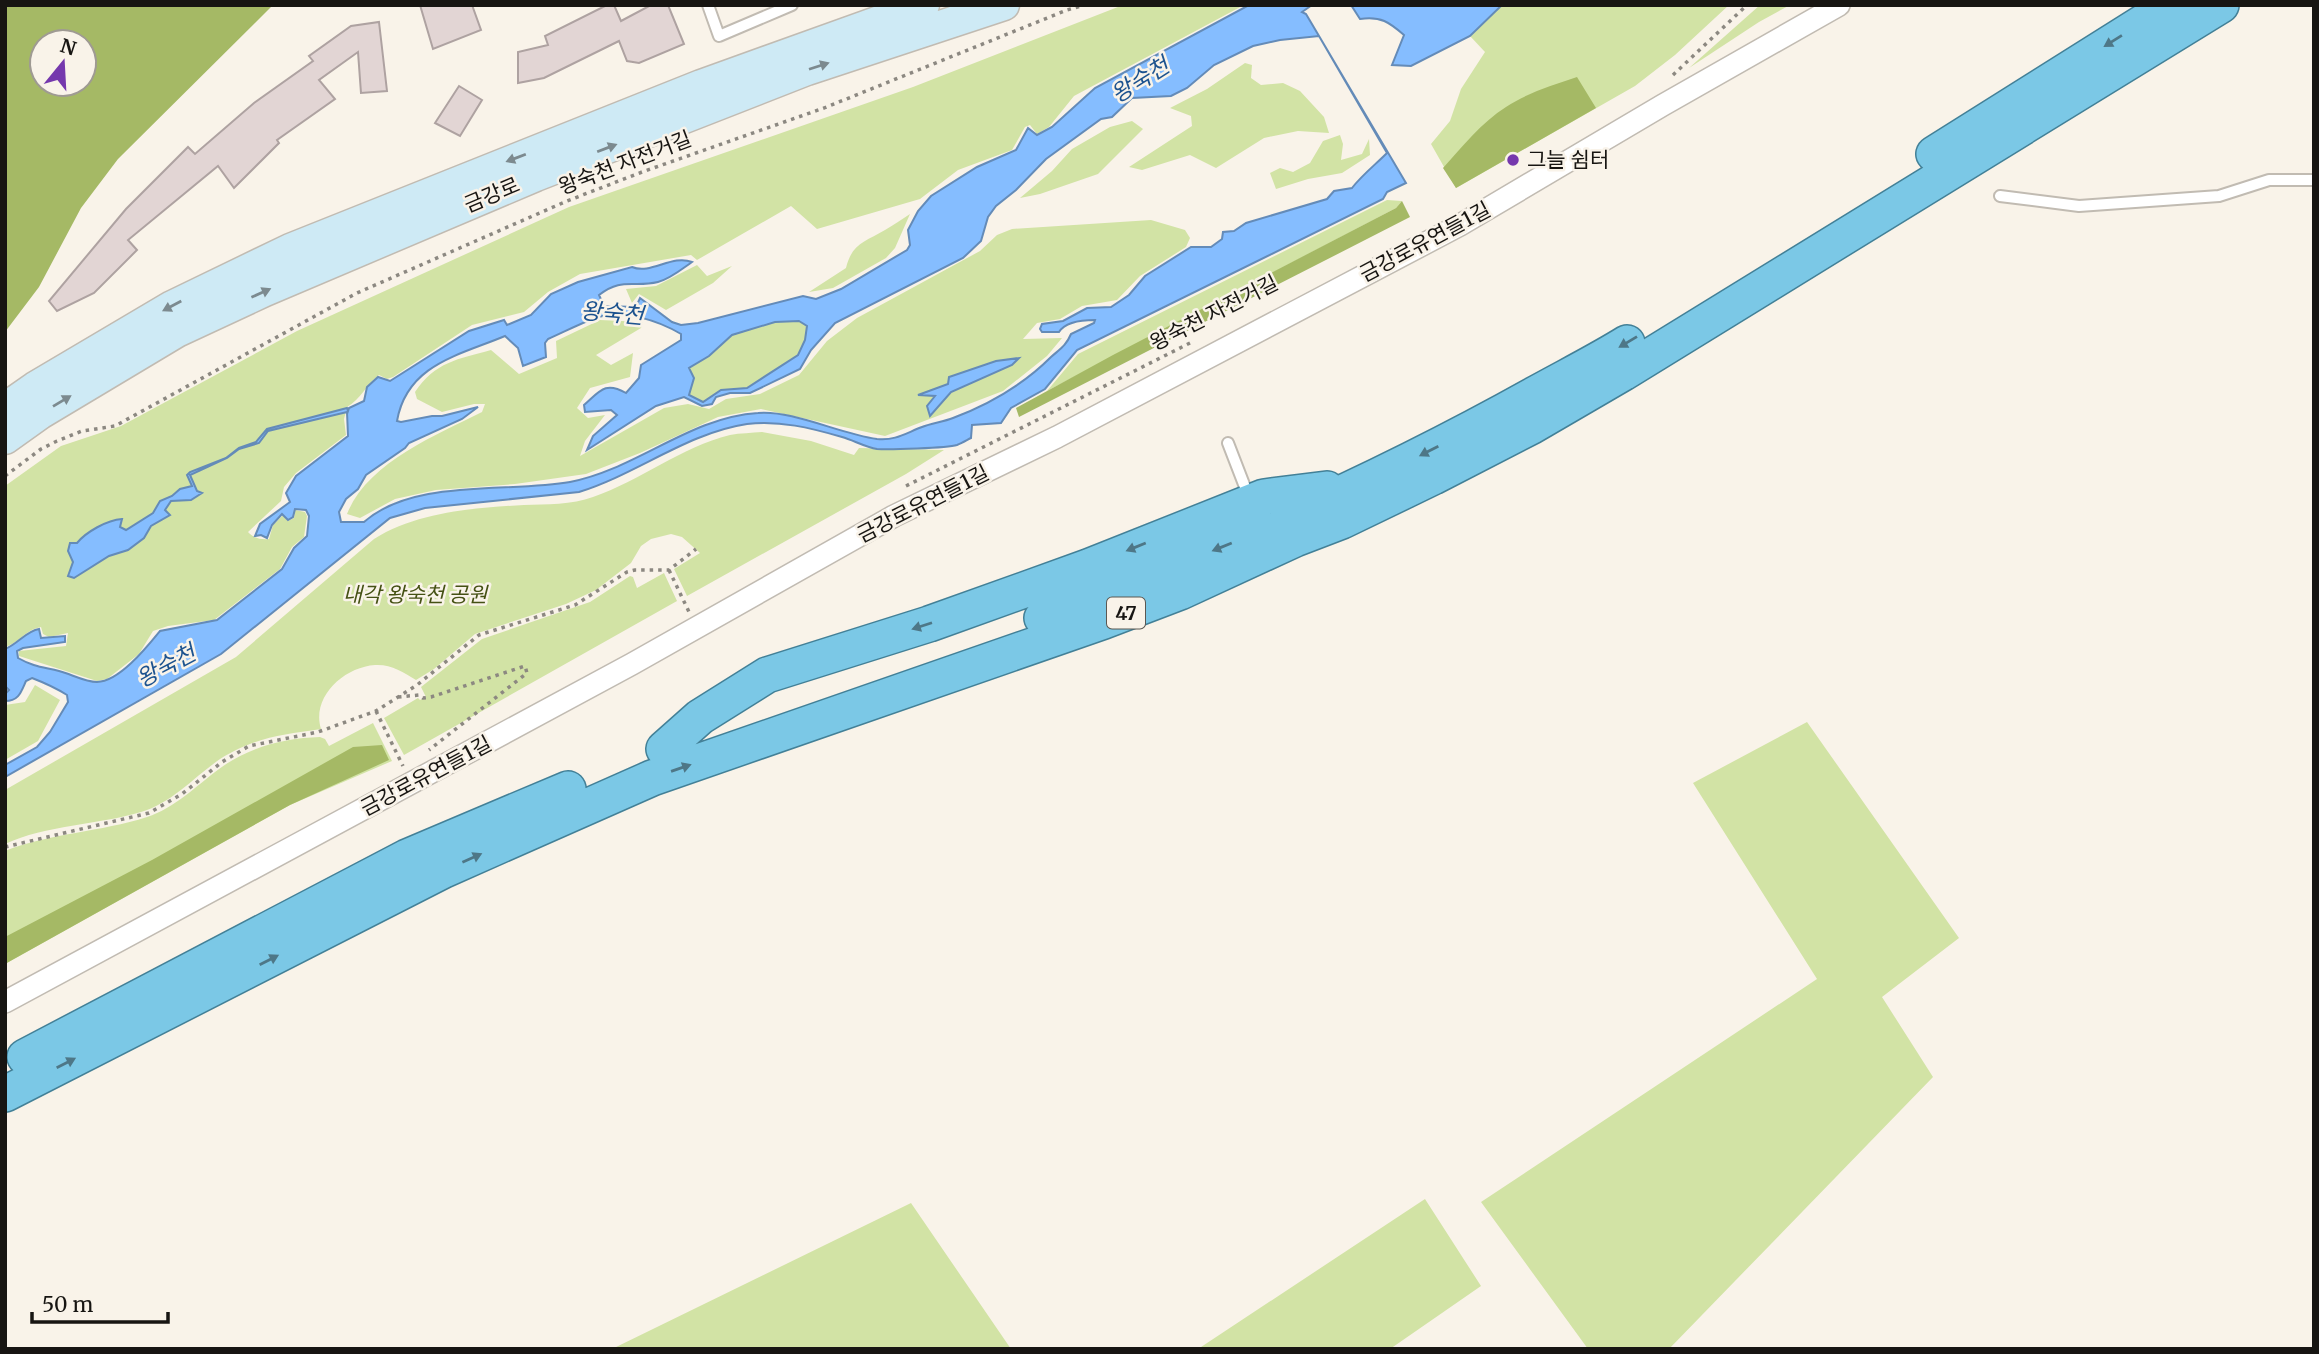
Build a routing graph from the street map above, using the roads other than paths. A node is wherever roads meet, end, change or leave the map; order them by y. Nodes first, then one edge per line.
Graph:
1 (708, 5) edge
2 (792, 5) edge
3 (891, 5) edge
4 (924, 5) edge
5 (1004, 5) edge
6 (1839, 5) edge
7 (2195, 11) edge
8 (701, 85) junction
9 (2314, 180) edge
10 (2000, 196) dead end
11 (5, 408) edge
12 (5, 439) edge
13 (1228, 443) dead end
14 (1365, 482) junction
15 (1251, 502) junction
16 (664, 749) junction
17 (5, 1002) edge
18 (5, 1067) edge
19 (5, 1094) edge

1 - 2 lane
3 - 8 main road
4 - 8 main road, 금강로
12 -> 5 main road, 금강로
6 - 17 street, 금강로유연들1길
7 -> 14 highway, 47
19 -> 7 highway, 47
8 -> 11 main road, 금강로
9 - 10 lane
13 - 15 lane
14 - 15 highway
14 -> 16 highway, 47
15 -> 16 highway
16 - 18 highway, 47

